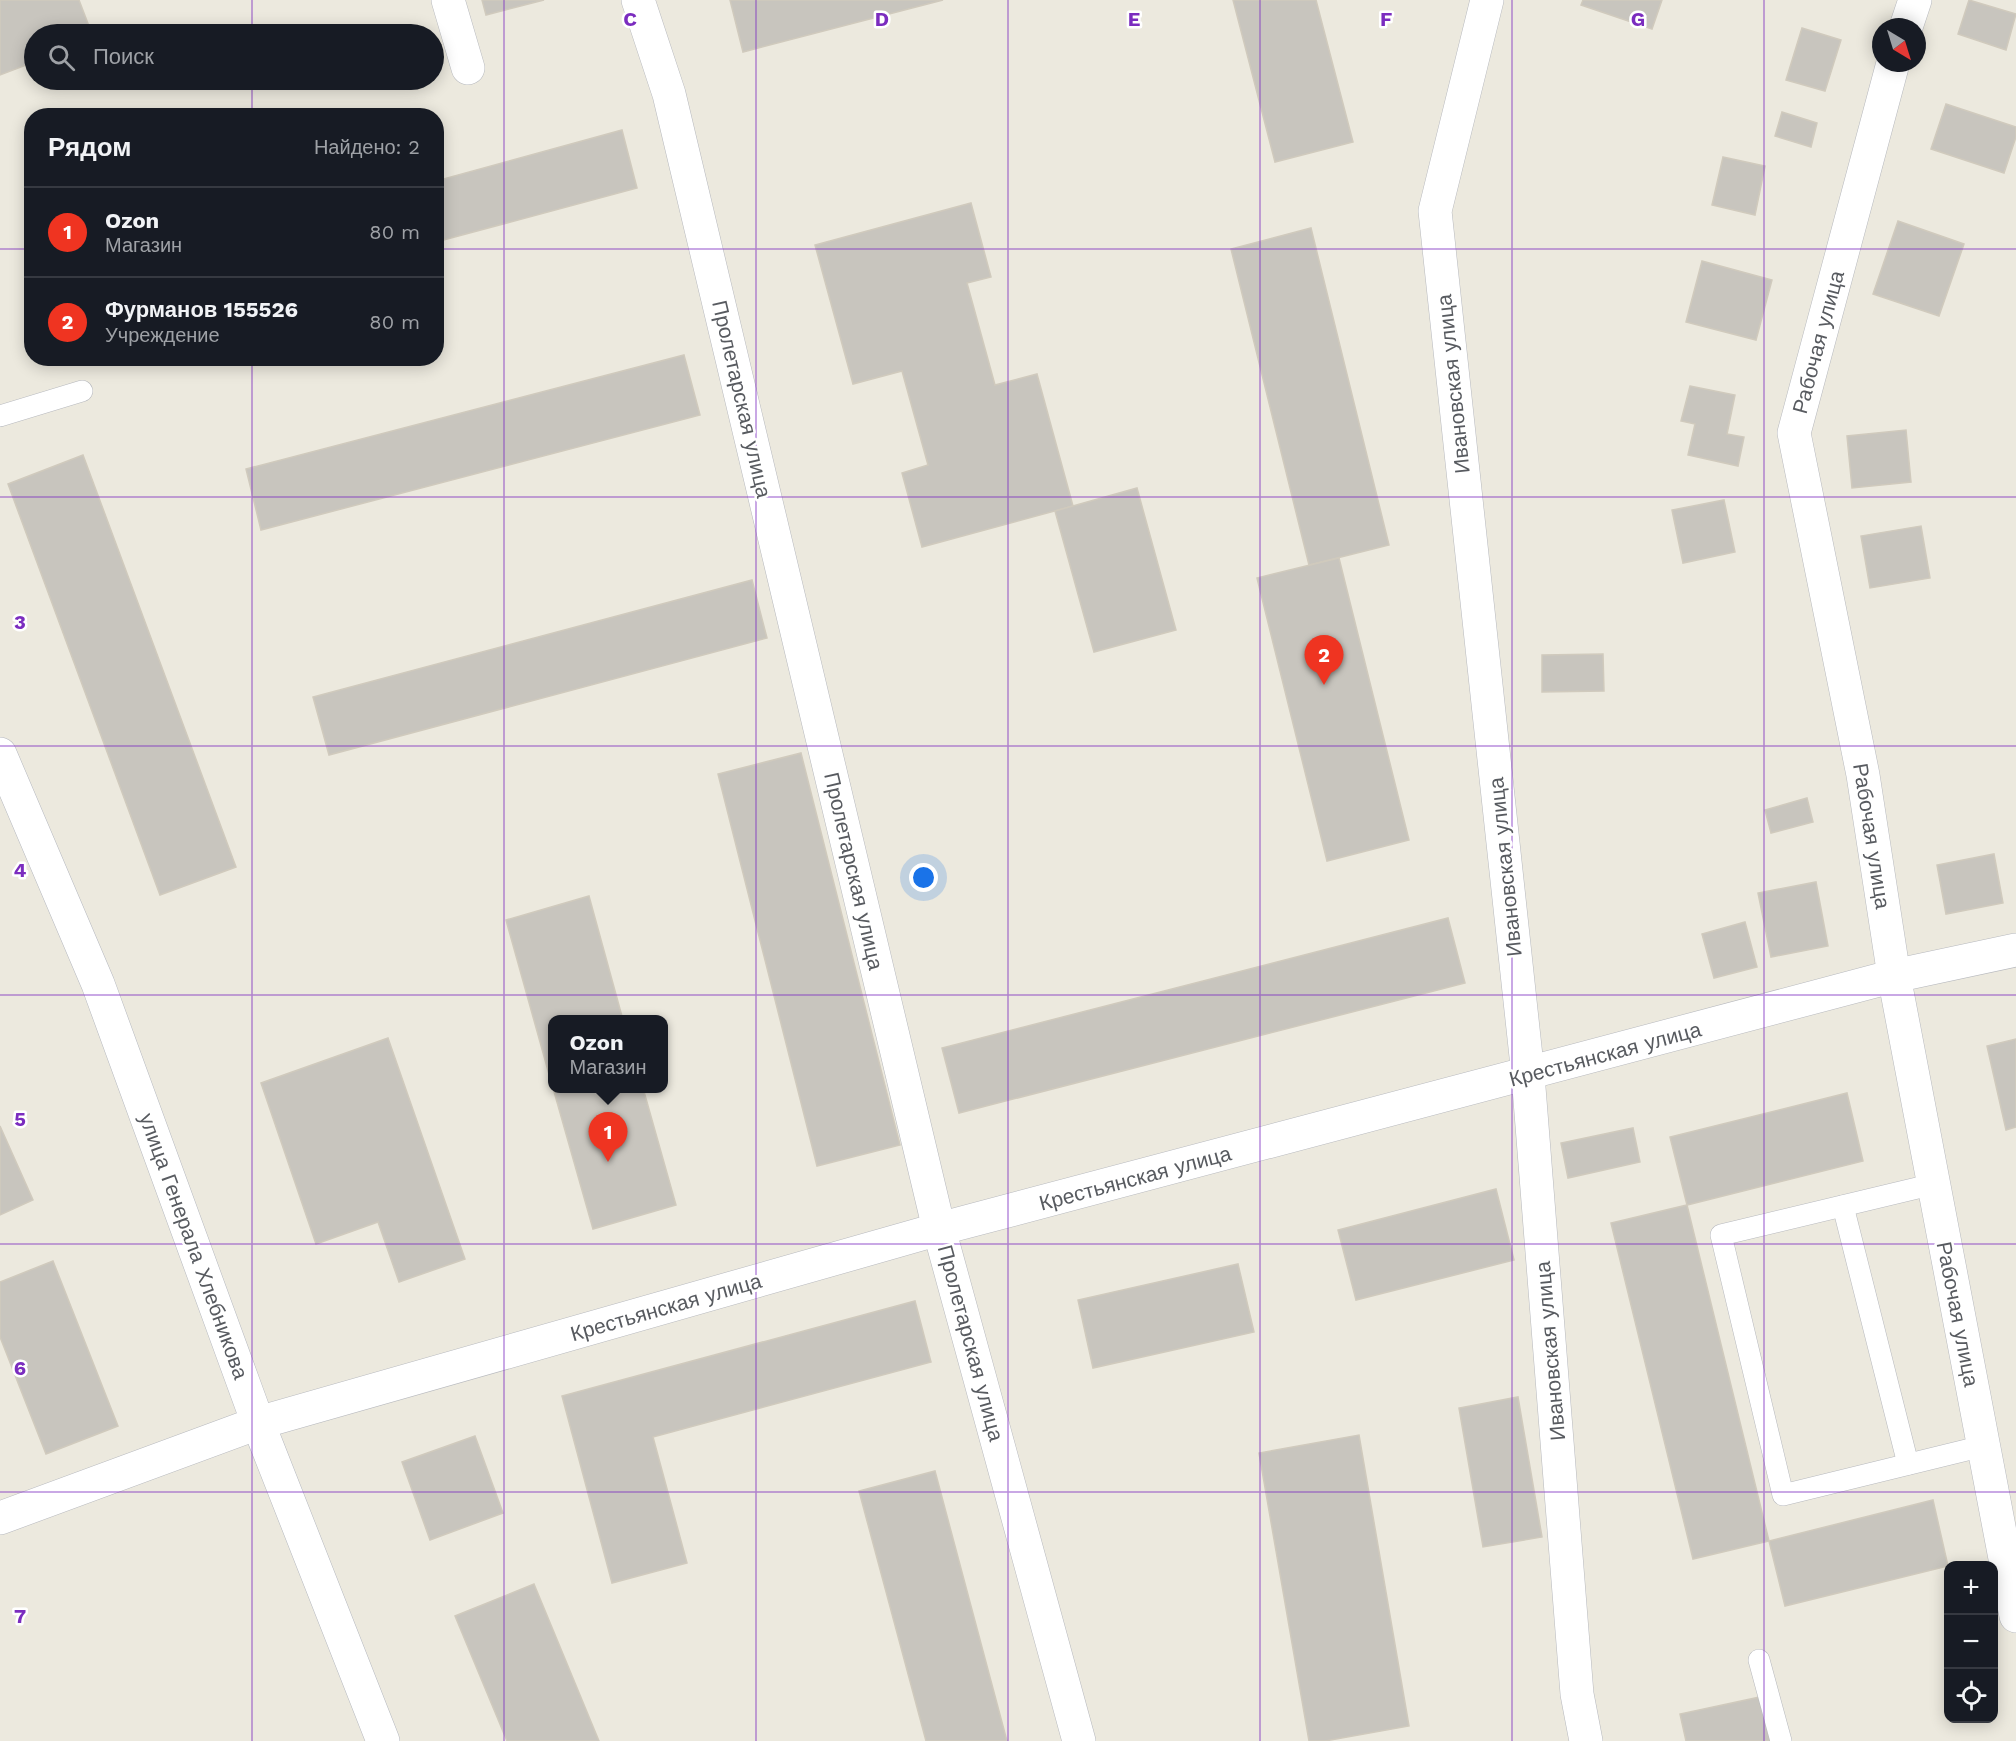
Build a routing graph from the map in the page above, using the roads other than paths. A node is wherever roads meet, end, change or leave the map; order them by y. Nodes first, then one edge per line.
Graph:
1 (448, 0) edge
2 (638, 0) edge
3 (1487, 0) edge
4 (1915, 0) edge
5 (1909, 18) edge
6 (468, 68) dead end
7 (1891, 72) edge
8 (82, 391) dead end
9 (0, 416) edge
10 (0, 754) edge
11 (2016, 950) edge
12 (1894, 976) junction
13 (1528, 1075) junction
14 (1934, 1184) junction
15 (1843, 1206) junction
16 (939, 1228) junction
17 (258, 1424) junction
18 (1983, 1446) junction
19 (1908, 1464) junction
20 (0, 1518) edge
21 (2016, 1616) edge
22 (1759, 1660) dead end
23 (383, 1741) edge
24 (1079, 1741) edge
25 (1586, 1741) edge
26 (1781, 1741) edge

1 - 6 street
2 - 16 street, Пролетарская улица
3 - 13 street, Ивановская улица
4 - 5 street
7 - 12 street, Рабочая улица
8 - 9 lane
10 - 17 street, улица Генерала Хлебникова
11 - 12 street, Крестьянская улица
12 - 13 street, Крестьянская улица
12 - 14 street, Рабочая улица
13 - 16 street, Крестьянская улица
13 - 25 street, Ивановская улица
14 - 15 lane
14 - 18 street, Рабочая улица
15 - 19 lane
15 - 19 lane
16 - 17 street, Крестьянская улица
16 - 24 street, Пролетарская улица
17 - 20 street, Крестьянская улица
17 - 23 street, улица Генерала Хлебникова
18 - 19 lane
18 - 21 street, Рабочая улица
22 - 26 lane

